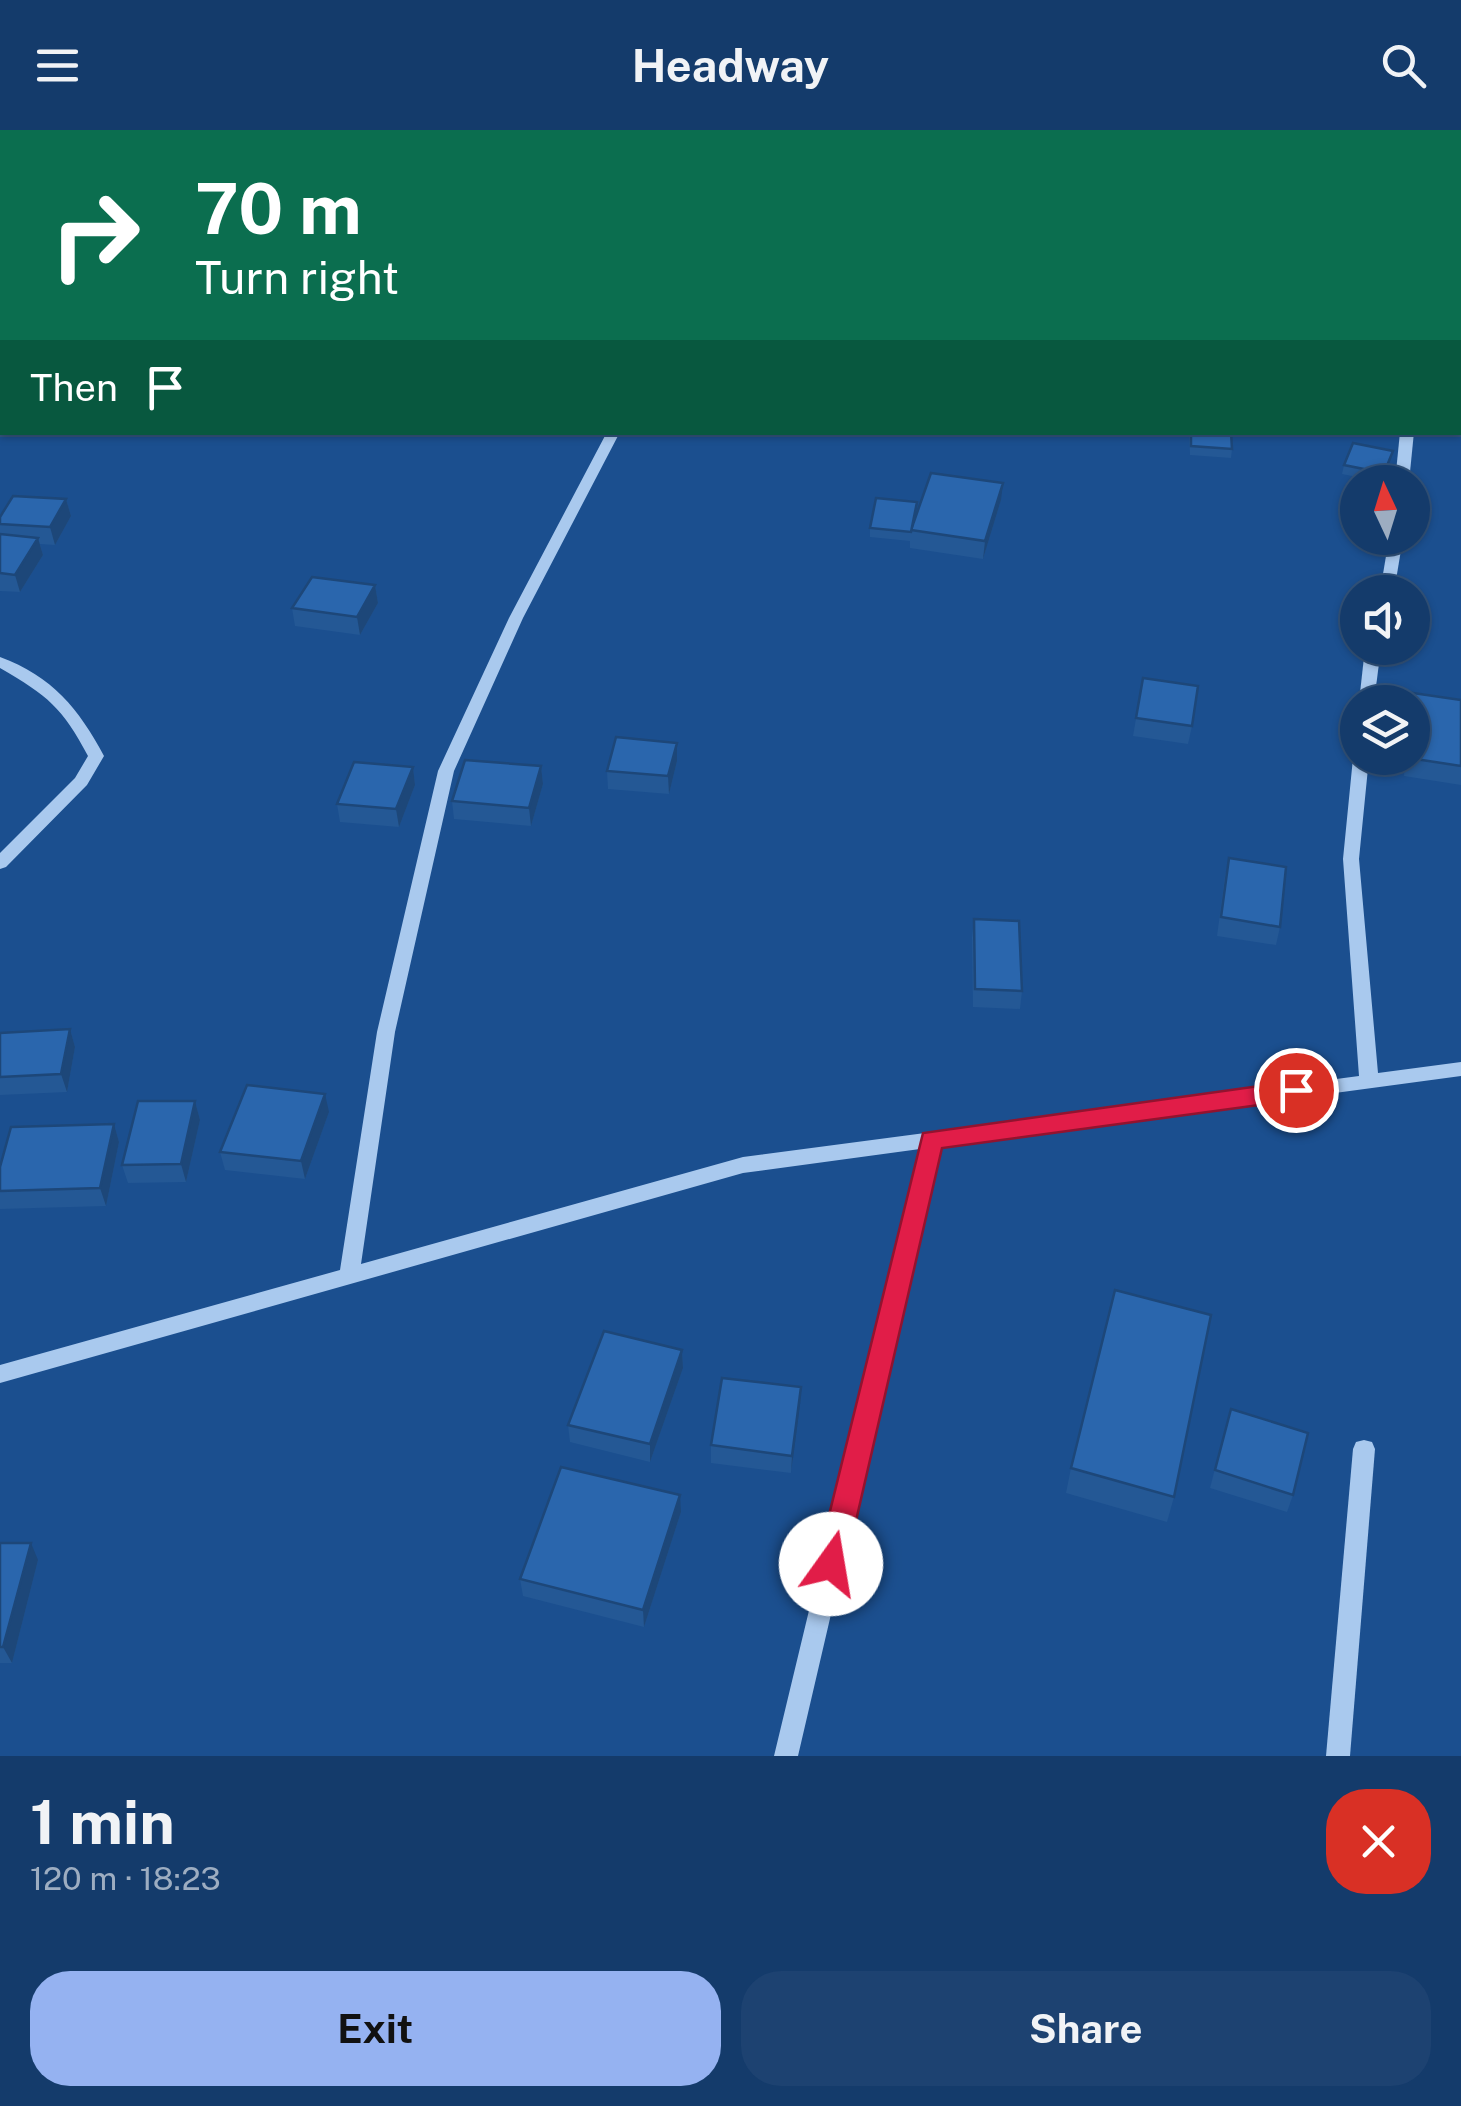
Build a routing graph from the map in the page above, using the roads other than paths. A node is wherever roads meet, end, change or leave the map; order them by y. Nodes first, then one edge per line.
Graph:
1 (612, 435) edge
2 (1408, 435) edge
3 (1404, 465) edge
4 (0, 662) edge
5 (1359, 775) edge
6 (0, 863) edge
7 (1461, 1069) edge
8 (1369, 1080) junction
9 (932, 1140) junction
10 (349, 1276) junction
11 (0, 1374) edge
12 (1364, 1449) dead end
13 (786, 1756) edge
14 (1338, 1756) edge

1 - 10 street
2 - 3 street
4 - 6 street
5 - 8 street
7 - 8 street
8 - 9 street
9 - 10 street
9 - 13 street
10 - 11 street
12 - 14 street

